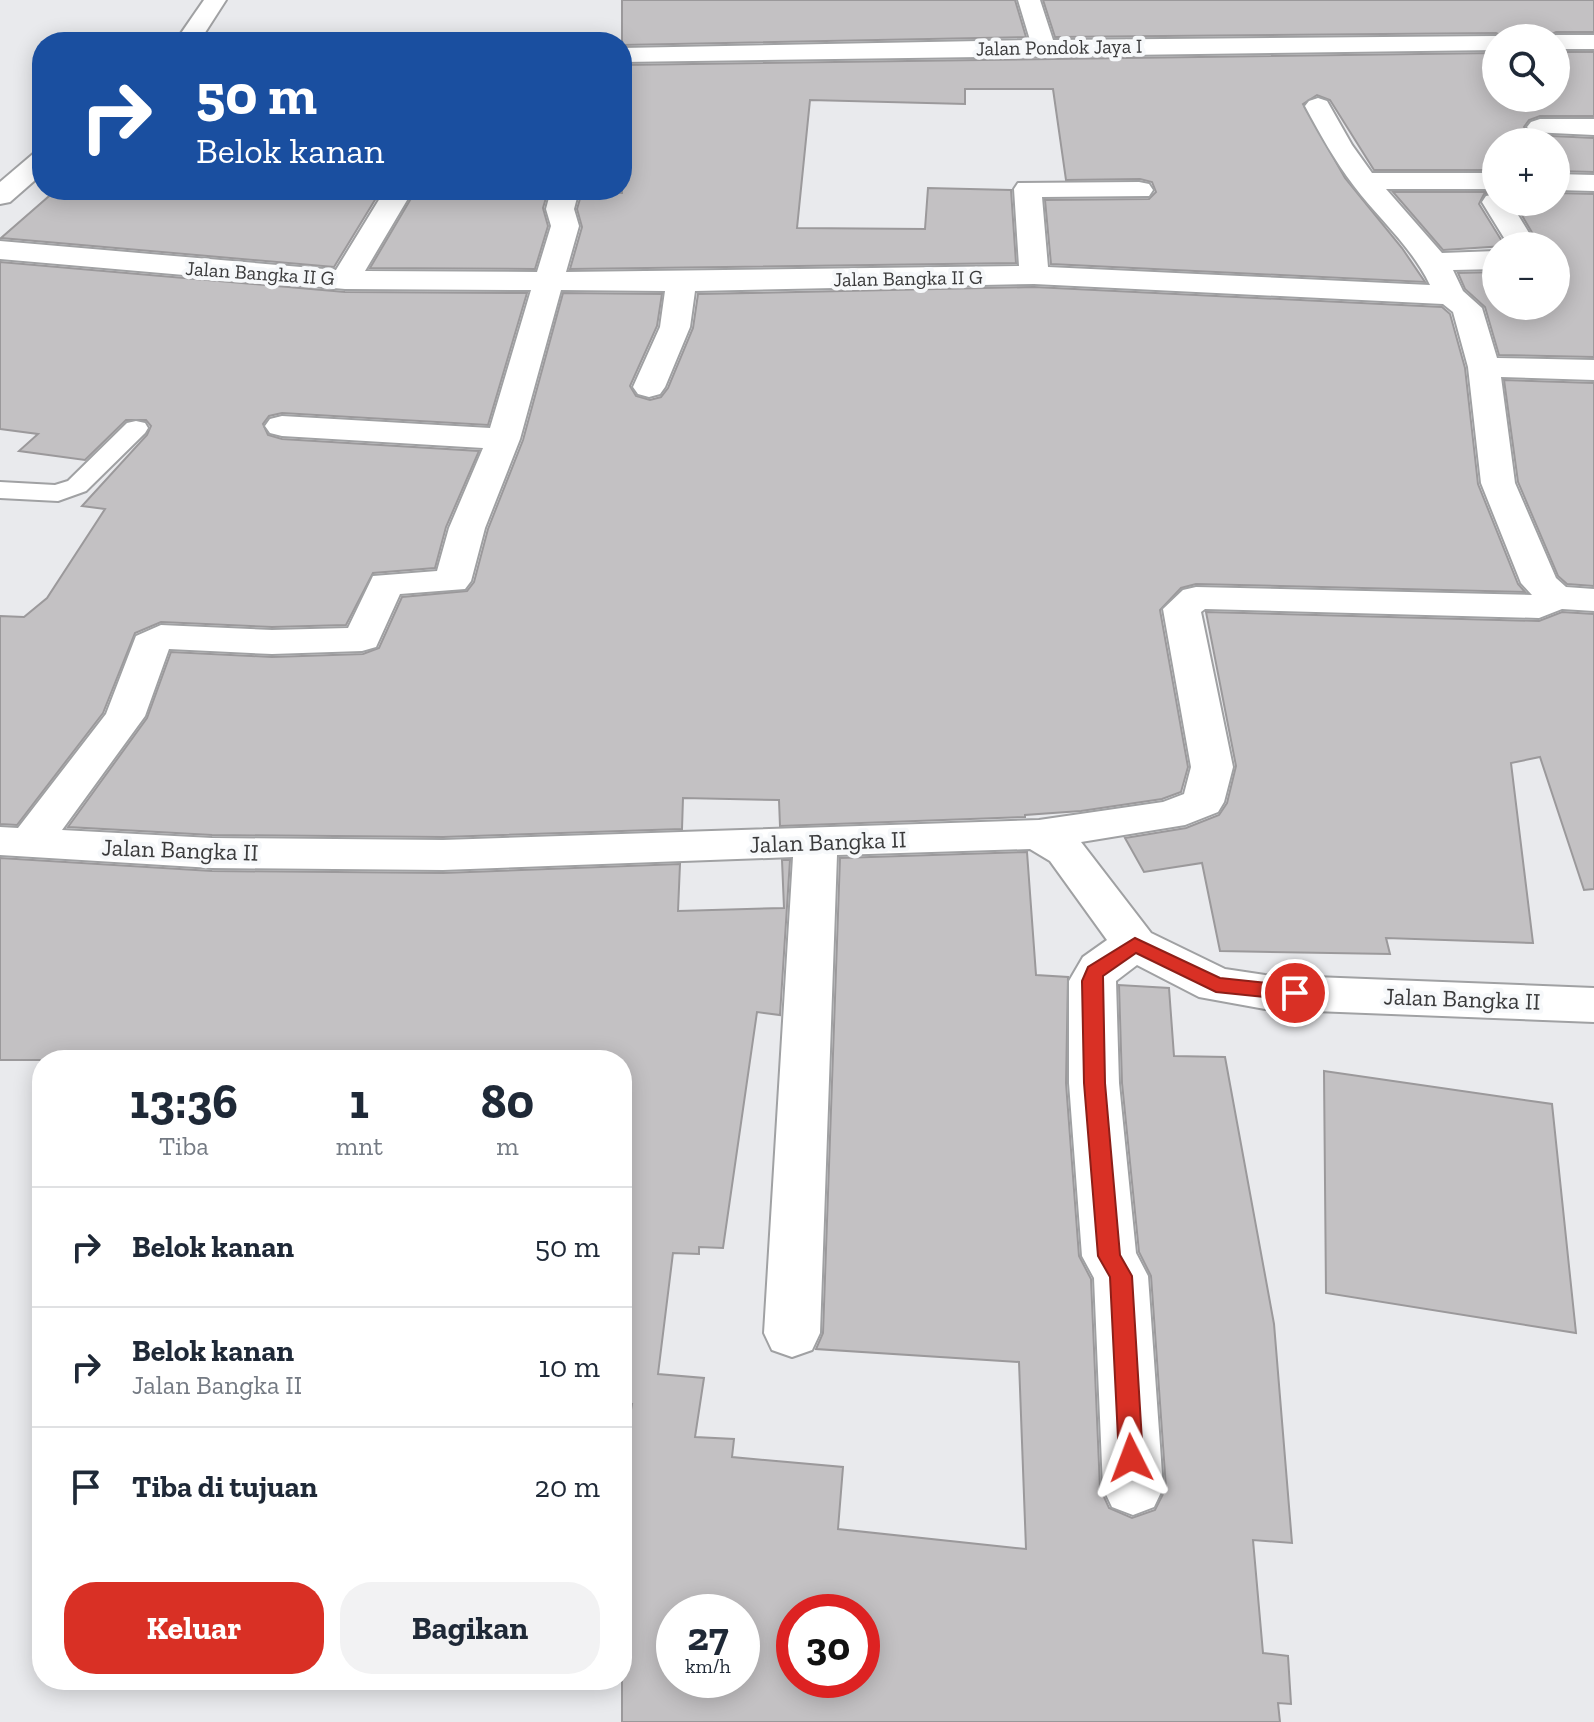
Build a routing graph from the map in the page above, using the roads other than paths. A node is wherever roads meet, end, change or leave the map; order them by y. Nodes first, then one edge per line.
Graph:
1 (215, 0) edge
2 (1029, 0) edge
3 (194, 32) edge
4 (1575, 42) edge
5 (1482, 43) edge
6 (1044, 47) junction
7 (632, 55) edge
8 (1594, 65) edge
9 (1318, 106) dead end
10 (1540, 127) dead end
11 (1594, 127) edge
12 (32, 169) edge
13 (1364, 181) junction
14 (1570, 182) edge
15 (1594, 183) edge
16 (1139, 190) dead end
17 (1482, 191) edge
18 (0, 196) edge
19 (393, 200) edge
20 (562, 200) edge
21 (0, 250) edge
22 (1482, 260) edge
23 (1434, 262) junction
24 (1034, 275) junction
25 (345, 280) junction
26 (681, 282) junction
27 (548, 283) junction
28 (1451, 296) junction
29 (1484, 367) junction
30 (1594, 370) edge
31 (649, 387) dead end
32 (282, 426) dead end
33 (136, 428) dead end
34 (503, 439) junction
35 (0, 490) edge
36 (1555, 597) junction
37 (1594, 600) edge
38 (1039, 834) junction
39 (15, 842) edge
40 (816, 842) junction
41 (1135, 944) junction
42 (1594, 1005) edge
43 (792, 1333) dead end
44 (1133, 1488) dead end

1 - 3 street
2 - 6 street
4 - 8 street
5 - 6 street, Jalan Pondok Jaya I
6 - 7 street, Jalan Pondok Jaya I
9 - 13 street
10 - 11 street
12 - 18 street
13 - 17 street
13 - 23 street
14 - 15 street
16 - 24 street
19 - 25 street
20 - 27 street
21 - 25 street, Jalan Bangka II G
22 - 23 street
23 - 28 street
24 - 26 street, Jalan Bangka II G
24 - 28 street, Jalan Bangka II G
25 - 27 street, Jalan Bangka II G
26 - 27 street, Jalan Bangka II G
26 - 31 street
27 - 34 street
28 - 29 street
29 - 30 street
29 - 36 street
32 - 34 street
33 - 35 lane
34 - 39 street
36 - 37 street
36 - 38 street
38 - 40 street, Jalan Bangka II
38 - 41 street, Jalan Bangka II
39 - 40 street, Jalan Bangka II
40 - 43 street
41 - 42 street, Jalan Bangka II
41 - 44 street

